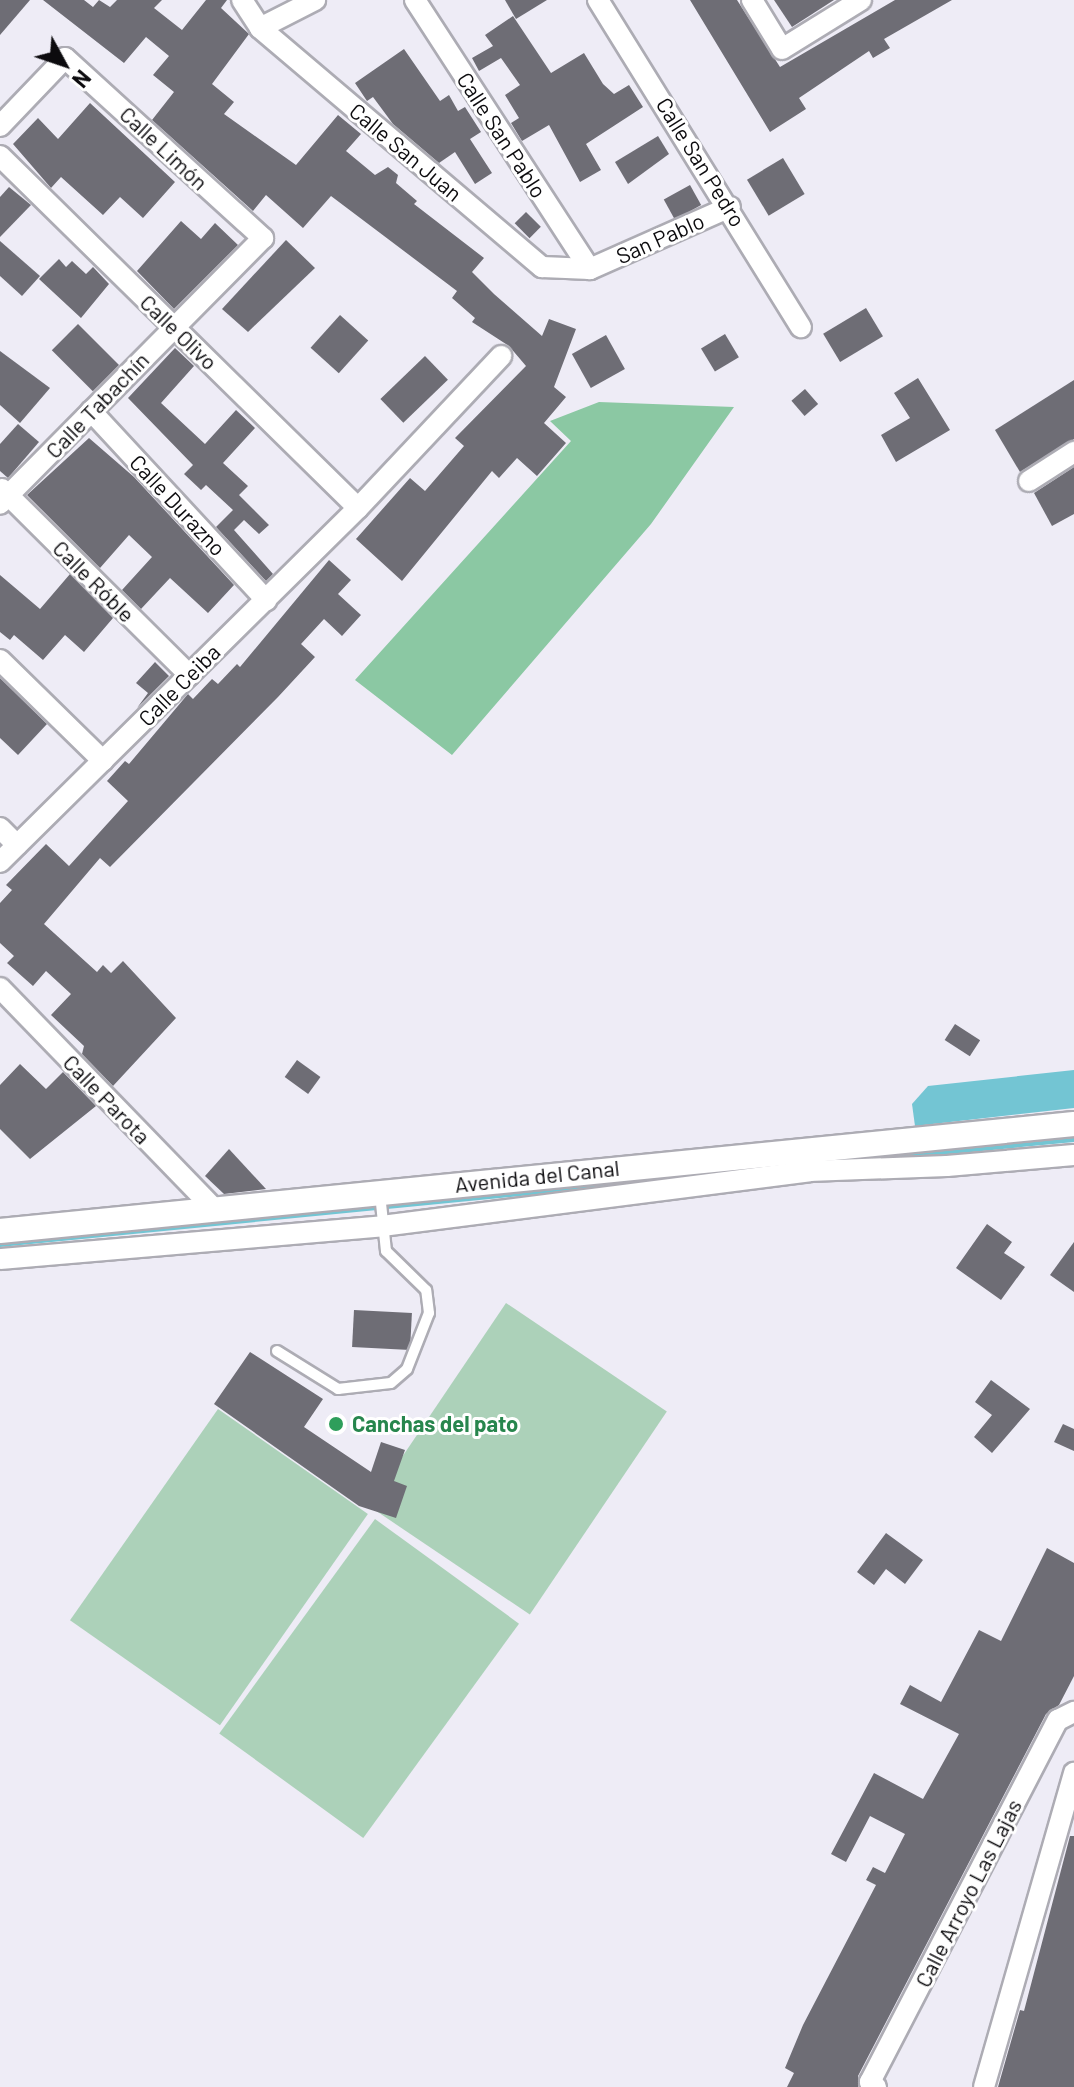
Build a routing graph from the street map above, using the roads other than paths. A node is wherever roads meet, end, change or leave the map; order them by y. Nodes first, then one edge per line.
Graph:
1 (242, 0) edge
2 (315, 0) edge
3 (415, 0) edge
4 (598, 0) edge
5 (752, 0) edge
6 (861, 0) edge
7 (260, 28) junction
8 (0, 126) edge
9 (0, 156) edge
10 (730, 207) junction
11 (263, 238) joint
12 (590, 269) junction
13 (173, 326) junction
14 (801, 327) dead end
15 (501, 356) dead end
16 (91, 411) junction
17 (1074, 452) edge
18 (1029, 481) dead end
19 (3, 496) edge
20 (358, 508) junction
21 (266, 600) junction
22 (0, 660) edge
23 (189, 675) junction
24 (103, 761) junction
25 (0, 828) edge
26 (17, 845) junction
27 (0, 862) edge
28 (0, 988) edge
29 (1074, 1124) edge
30 (1074, 1155) edge
31 (381, 1205) junction
32 (215, 1210) junction
33 (0, 1231) edge
34 (0, 1259) edge
35 (277, 1351) dead end
36 (1074, 1712) edge
37 (1074, 1773) edge
38 (873, 2084) edge
39 (984, 2087) edge

1 - 7 street, Calle San Juan
2 - 7 street
3 - 12 street, Calle San Pablo
4 - 10 street, Calle San Pedro
5 - 6 street
7 - 12 street, Calle San Juan
8 - 11 street, Calle Limón
9 - 13 street, Calle Olivo
10 - 12 street, San Pablo
10 - 14 street, Calle San Pedro
11 - 13 street, Calle Tabachín
13 - 16 street, Calle Tabachín
13 - 20 street, Calle Olivo
15 - 20 street, Calle Ceiba
16 - 19 street, Calle Tabachín
16 - 21 street, Calle Durazno
17 - 18 street
19 - 23 street, Calle Róble
20 - 21 street, Calle Ceiba
21 - 23 street, Calle Ceiba
22 - 24 street
23 - 24 street, Calle Ceiba
24 - 26 street, Calle Ceiba
25 - 26 street
26 - 27 street, Calle Ceiba
28 - 32 street, Calle Parota
29 - 31 street, Avenida del Canal
30 - 31 street
31 - 32 street, Avenida del Canal
31 - 34 street
31 - 35 lane
32 - 33 street, Avenida del Canal
36 - 38 street, Calle Arroyo Las Lajas
37 - 39 street

